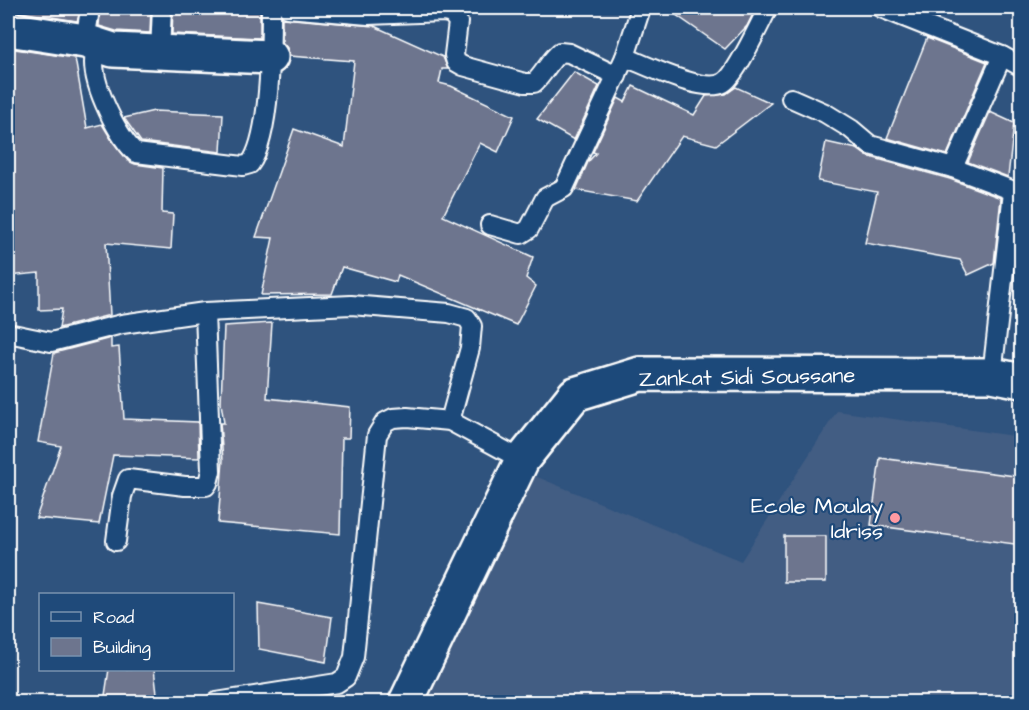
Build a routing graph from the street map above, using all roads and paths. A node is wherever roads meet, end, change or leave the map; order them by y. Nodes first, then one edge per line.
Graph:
1 (162, 8) edge
2 (271, 8) edge
3 (288, 8) edge
4 (640, 8) edge
5 (768, 8) edge
6 (881, 8) edge
7 (11, 22) edge
8 (90, 34) junction
9 (160, 52) junction
10 (271, 57) junction
11 (626, 57) junction
12 (1002, 57) junction
13 (1022, 67) edge
14 (617, 76) junction
15 (791, 98) dead end
16 (953, 168) junction
17 (1017, 193) edge
18 (490, 225) dead end
19 (205, 312) junction
20 (8, 333) edge
21 (1007, 378) edge
22 (450, 421) junction
23 (522, 460) junction
24 (116, 541) dead end
25 (216, 702) edge
26 (406, 702) edge

1 - 9 lane
2 - 10 lane
3 - 14 lane
4 - 11 lane
5 - 11 lane
6 - 12 lane
7 - 8 street
8 - 9 street
8 - 10 lane
9 - 10 street
11 - 14 lane
12 - 13 lane
12 - 16 lane
14 - 18 lane
15 - 16 lane
16 - 17 lane
17 - 21 lane
19 - 20 lane
19 - 22 lane
19 - 24 lane
21 - 23 street, Zankat Sidi Soussane
22 - 23 lane
22 - 25 lane
23 - 26 street, Zankat Sidi Soussane

